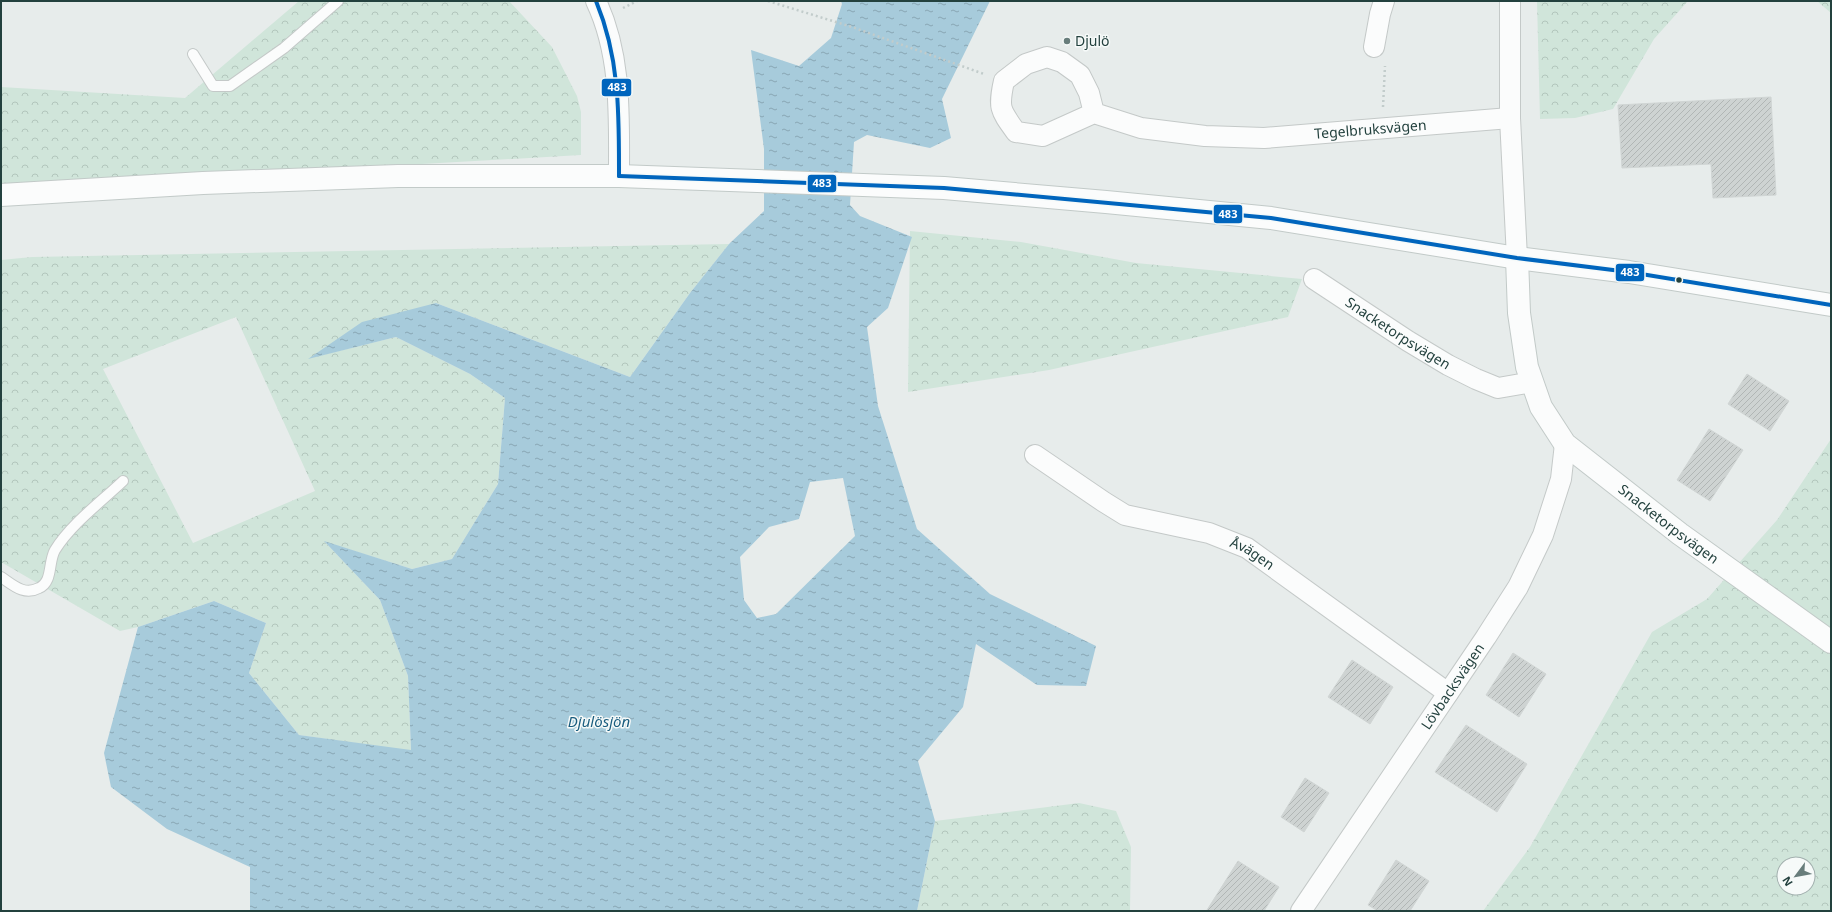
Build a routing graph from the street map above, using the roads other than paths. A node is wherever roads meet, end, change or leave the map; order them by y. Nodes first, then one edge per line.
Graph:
1 (338, 1) edge
2 (596, 1) edge
3 (1384, 1) edge
4 (1510, 1) edge
5 (1374, 47) road end
6 (193, 54) dead end
7 (1094, 113) junction
8 (1510, 118) junction
9 (619, 176) junction
10 (1, 195) edge
11 (1517, 258) junction
12 (1314, 279) dead end
13 (1831, 305) edge
14 (1532, 382) junction
15 (1565, 444) junction
16 (1035, 455) dead end
17 (123, 481) dead end
18 (1, 577) edge
19 (1831, 642) edge
20 (1448, 693) junction
21 (1301, 911) edge

1 - 6 lane
2 - 9 street
3 - 5 street
4 - 8 street
7 - 7 street
7 - 8 street, Tegelbruksvägen
8 - 11 street
9 - 10 main road
9 - 11 main road
11 - 13 main road
11 - 14 main road, Snacketorpsvägen
12 - 14 street, Snacketorpsvägen
14 - 15 main road, Snacketorpsvägen
15 - 19 main road, Snacketorpsvägen
15 - 20 street, Lövbacksvägen
16 - 20 street, Åvägen
17 - 18 lane
20 - 21 street, Lövbacksvägen

